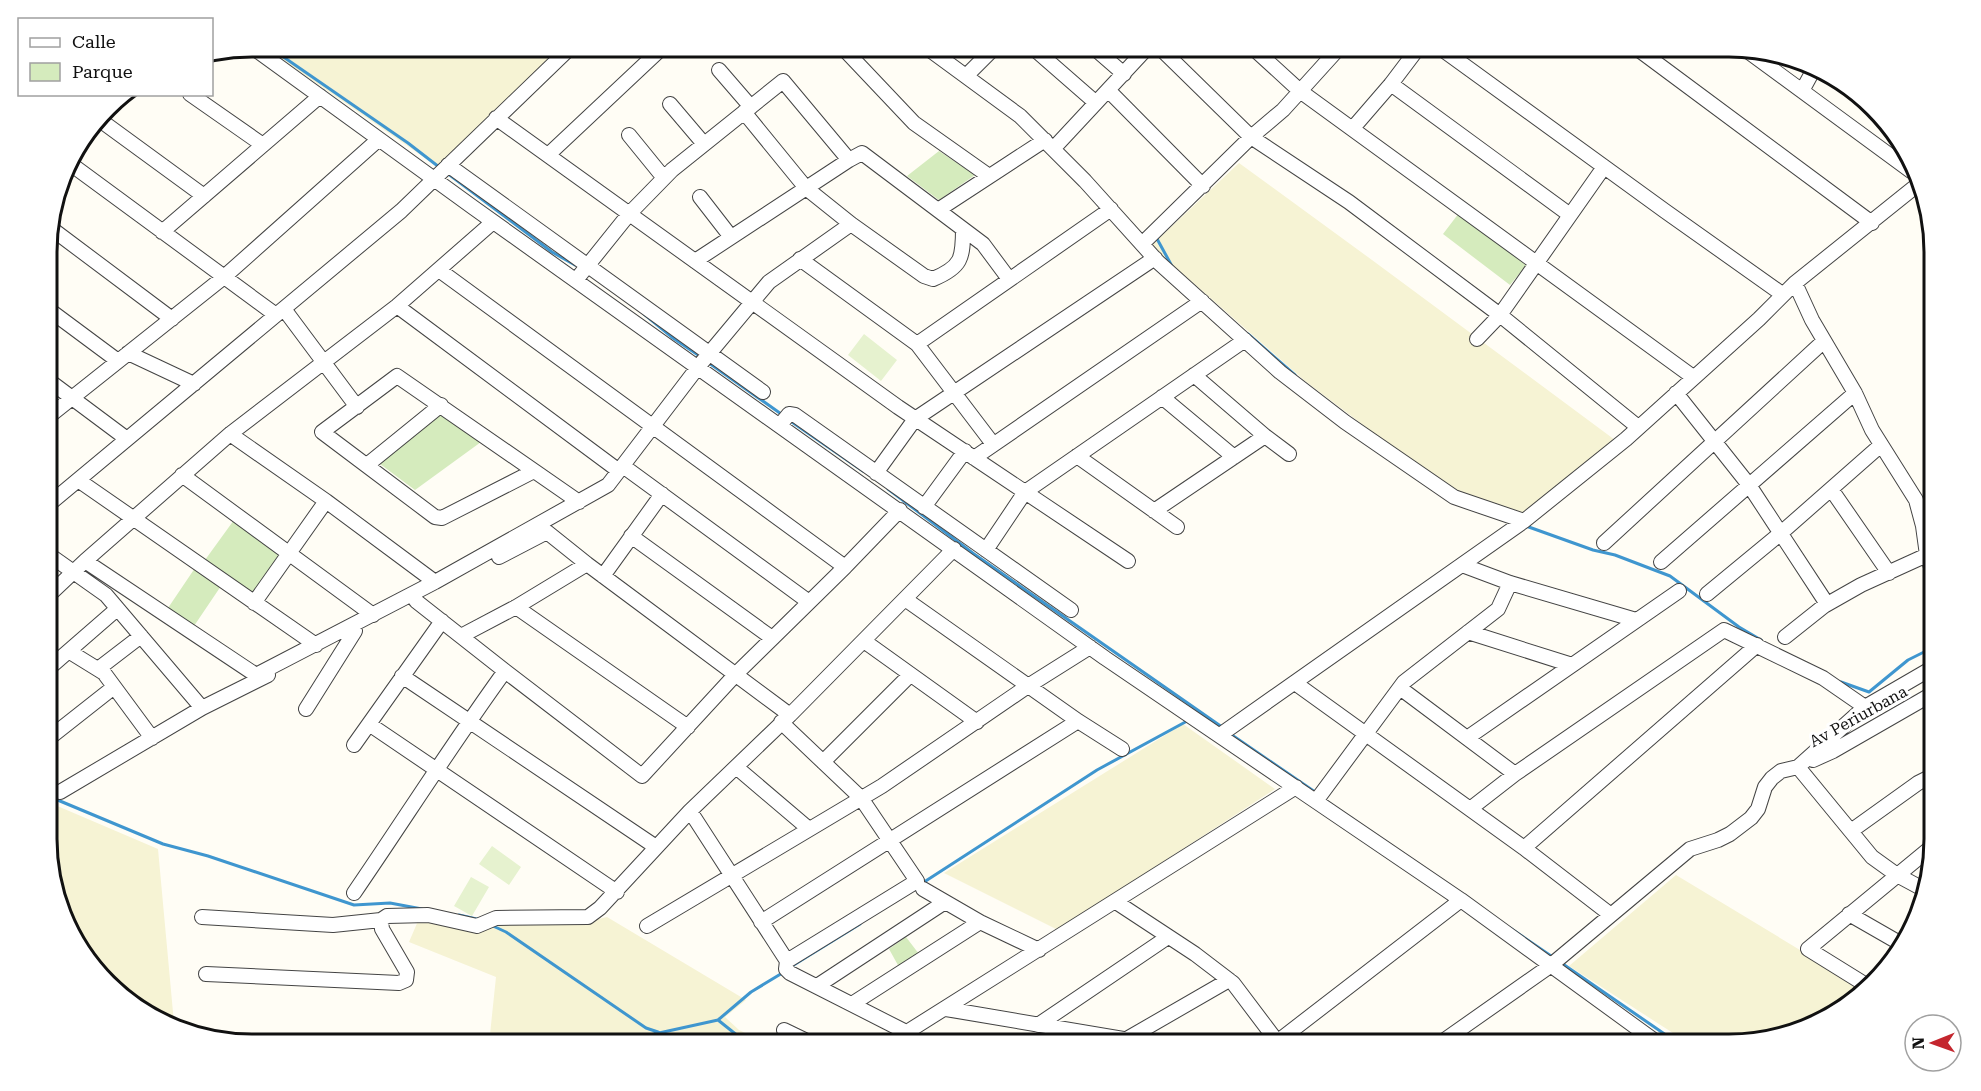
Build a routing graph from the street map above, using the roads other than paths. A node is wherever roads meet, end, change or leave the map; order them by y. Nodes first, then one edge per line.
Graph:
1 (266, 57) edge
2 (559, 57) edge
3 (652, 57) edge
4 (852, 57) edge
5 (941, 57) edge
6 (984, 57) edge
7 (1044, 57) edge
8 (1105, 57) edge
9 (1139, 57) edge
10 (1170, 57) edge
11 (1263, 57) edge
12 (1330, 57) edge
13 (1411, 57) edge
14 (1454, 57) edge
15 (1653, 57) edge
16 (1760, 60) edge
17 (719, 70) dead end
18 (1124, 74) junction
19 (1811, 75) edge
20 (966, 76) junction
21 (1391, 84) junction
22 (1109, 91) junction
23 (1300, 91) junction
24 (1802, 91) junction
25 (193, 96) edge
26 (320, 96) junction
27 (1095, 102) junction
28 (670, 104) dead end
29 (747, 110) junction
30 (496, 118) junction
31 (105, 124) edge
32 (1353, 128) junction
33 (629, 135) dead end
34 (1251, 137) junction
35 (379, 139) junction
36 (704, 144) junction
37 (263, 145) junction
38 (1049, 145) junction
39 (548, 156) junction
40 (849, 160) junction
41 (448, 165) junction
42 (1904, 166) edge
43 (1604, 167) junction
44 (76, 168) edge
45 (989, 176) junction
46 (664, 178) junction
47 (434, 179) junction
48 (1203, 186) junction
49 (806, 188) junction
50 (1913, 188) edge
51 (204, 196) junction
52 (700, 197) dead end
53 (1111, 209) junction
54 (938, 210) junction
55 (629, 214) junction
56 (1570, 215) junction
57 (493, 222) junction
58 (1872, 223) junction
59 (851, 224) junction
60 (963, 229) junction
61 (162, 232) junction
62 (58, 234) edge
63 (731, 237) junction
64 (1142, 244) junction
65 (801, 258) junction
66 (1155, 258) junction
67 (695, 261) junction
68 (1536, 262) junction
69 (587, 265) junction
70 (439, 270) junction
71 (224, 277) junction
72 (1009, 279) junction
73 (576, 280) junction
74 (1795, 283) junction
75 (1782, 294) junction
76 (1202, 302) junction
77 (752, 303) junction
78 (397, 306) junction
79 (280, 312) junction
80 (57, 315) edge
81 (1500, 315) junction
82 (172, 319) junction
83 (1477, 339) dead end
84 (1245, 340) junction
85 (1824, 340) junction
86 (916, 344) junction
87 (709, 354) junction
88 (123, 357) junction
89 (324, 362) junction
90 (698, 367) junction
91 (1194, 375) junction
92 (1693, 378) junction
93 (194, 384) junction
94 (57, 387) edge
95 (763, 392) dead end
96 (953, 392) junction
97 (1676, 393) junction
98 (1855, 393) junction
99 (1162, 397) junction
100 (72, 398) junction
101 (441, 405) junction
102 (357, 407) junction
103 (57, 410) edge
104 (915, 419) junction
105 (780, 424) junction
106 (652, 427) junction
107 (1638, 427) junction
108 (230, 434) junction
109 (1265, 436) junction
110 (127, 439) junction
111 (1715, 440) junction
112 (993, 444) junction
113 (1881, 445) junction
114 (1289, 454) dead end
115 (969, 455) junction
116 (1077, 456) junction
117 (1234, 457) junction
118 (367, 465) junction
119 (621, 468) junction
120 (534, 471) junction
121 (876, 473) junction
122 (182, 475) junction
123 (78, 480) junction
124 (1749, 485) junction
125 (1830, 489) junction
126 (1025, 492) junction
127 (662, 494) junction
128 (57, 498) edge
129 (326, 501) junction
130 (579, 502) junction
131 (919, 503) junction
132 (1154, 510) junction
133 (903, 512) junction
134 (134, 519) junction
135 (1524, 520) junction
136 (1177, 527) dead end
137 (1781, 533) junction
138 (1924, 533) edge
139 (631, 536) junction
140 (1604, 543) dead end
141 (954, 549) junction
142 (986, 550) junction
143 (290, 554) junction
144 (1924, 556) edge
145 (57, 560) edge
146 (85, 561) junction
147 (1128, 561) dead end
148 (1661, 562) dead end
149 (587, 564) junction
150 (1462, 565) junction
151 (845, 567) junction
152 (74, 571) junction
153 (1889, 573) junction
154 (603, 576) junction
155 (435, 582) junction
156 (1510, 583) junction
157 (57, 587) edge
158 (1679, 591) dead end
159 (1707, 594) dead end
160 (905, 599) junction
161 (416, 601) junction
162 (809, 602) junction
163 (254, 603) junction
164 (1827, 604) junction
165 (516, 607) junction
166 (117, 609) junction
167 (1071, 610) dead end
168 (373, 615) junction
169 (1636, 620) junction
170 (442, 621) junction
171 (355, 631) junction
172 (1468, 633) junction
173 (141, 636) junction
174 (461, 636) junction
175 (1785, 637) dead end
176 (772, 638) junction
177 (864, 640) junction
178 (316, 645) junction
179 (1757, 645) junction
180 (1090, 647) junction
181 (70, 652) junction
182 (57, 662) edge
183 (1572, 665) junction
184 (98, 669) junction
185 (505, 671) junction
186 (1924, 673) edge
187 (736, 674) junction
188 (910, 675) junction
189 (402, 676) junction
190 (1295, 683) junction
191 (1028, 686) junction
192 (114, 687) junction
193 (1400, 688) junction
194 (1924, 699) edge
195 (1865, 707) junction
196 (202, 708) junction
197 (306, 709) dead end
198 (785, 718) junction
199 (469, 721) junction
200 (1078, 721) junction
201 (977, 722) junction
202 (369, 724) junction
203 (688, 727) junction
204 (57, 732) edge
205 (1365, 733) junction
206 (1220, 735) junction
207 (152, 738) junction
208 (1467, 738) junction
209 (354, 745) dead end
210 (1122, 749) dead end
211 (823, 762) junction
212 (736, 767) junction
213 (1797, 768) junction
214 (437, 770) junction
215 (1515, 774) junction
216 (1924, 780) edge
217 (1296, 787) junction
218 (60, 792) dead end
219 (861, 798) junction
220 (1316, 801) junction
221 (1470, 809) junction
222 (690, 811) junction
223 (809, 829) junction
224 (1851, 831) junction
225 (889, 841) junction
226 (656, 847) junction
227 (1524, 848) junction
228 (1924, 853) edge
229 (732, 875) junction
230 (1897, 875) junction
231 (1918, 886) edge
232 (923, 890) dead end
233 (617, 892) junction
234 (354, 893) dead end
235 (1461, 900) junction
236 (1116, 902) junction
237 (945, 903) junction
238 (1850, 914) junction
239 (1611, 915) junction
240 (202, 917) dead end
241 (381, 920) junction
242 (761, 922) junction
243 (980, 922) junction
244 (647, 926) dead end
245 (1168, 937) junction
246 (1895, 940) edge
247 (1039, 950) junction
248 (787, 961) junction
249 (1550, 966) junction
250 (206, 974) dead end
251 (1229, 980) junction
252 (1861, 982) edge
253 (817, 986) junction
254 (852, 1004) junction
255 (946, 1009) junction
256 (1038, 1025) junction
257 (784, 1030) dead end
258 (908, 1032) junction
259 (792, 1034) edge
260 (905, 1034) edge
261 (1090, 1034) edge
262 (1135, 1034) edge
263 (1269, 1034) edge
264 (1286, 1034) edge
265 (1453, 1034) edge
266 (1645, 1034) edge

1 - 26 street
2 - 30 street
3 - 39 street
4 - 45 street
5 - 20 street
6 - 20 street
7 - 27 street
8 - 18 street
9 - 18 street
10 - 34 street
11 - 23 street
12 - 23 street
13 - 21 street
14 - 43 street
15 - 58 street
16 - 24 street
17 - 29 street
18 - 22 street
19 - 24 street
20 - 38 street
21 - 32 street
21 - 56 street
22 - 27 street
22 - 48 street
23 - 32 street
23 - 34 street
24 - 42 street
25 - 37 street
26 - 35 street
26 - 37 street
27 - 38 street
28 - 36 street
29 - 36 street
29 - 40 street
29 - 49 street
30 - 39 street
30 - 41 street
31 - 51 street
32 - 68 street
33 - 46 street
34 - 48 street
34 - 81 street
35 - 47 street
35 - 71 street
36 - 46 street
37 - 51 street
38 - 45 street
38 - 53 street
39 - 55 street
40 - 49 street
40 - 54 street
41 - 47 street
41 - 69 street
43 - 56 street
43 - 75 street
44 - 61 street
45 - 54 street
46 - 55 street
47 - 57 street
47 - 79 street
48 - 64 street
49 - 59 street
49 - 63 street
50 - 58 street
51 - 61 street
52 - 63 street
53 - 64 street
53 - 72 street
54 - 60 street
55 - 67 street
55 - 69 street
56 - 68 street
57 - 70 street
57 - 73 street
58 - 74 street
59 - 60 street
59 - 65 street
60 - 72 street
61 - 71 street
62 - 82 street
63 - 67 street
64 - 66 street
65 - 77 street
65 - 86 street
66 - 76 street
66 - 96 street
67 - 77 street
68 - 81 street
68 - 92 street
69 - 73 street
69 - 87 street
70 - 78 street
70 - 106 street
71 - 79 street
71 - 82 street
72 - 86 street
73 - 90 street
74 - 75 street
74 - 85 street
75 - 92 street
76 - 84 street
76 - 112 street
77 - 87 street
77 - 104 street
78 - 89 street
78 - 119 street
79 - 89 street
79 - 93 street
80 - 88 street
81 - 83 street
81 - 107 street
82 - 88 street
84 - 91 street
84 - 135 street
85 - 98 street
85 - 111 street
86 - 96 street
87 - 90 street
87 - 95 street
88 - 93 street
88 - 100 street
89 - 102 street
89 - 108 street
90 - 105 street
90 - 106 street
91 - 99 street
91 - 109 street
92 - 97 street
93 - 110 street
94 - 100 street
96 - 104 street
96 - 112 street
97 - 107 street
97 - 111 street
98 - 113 street
98 - 124 street
99 - 116 street
99 - 117 street
100 - 103 street
100 - 110 street
101 - 102 street
101 - 118 street
101 - 120 street
102 - 118 street
104 - 115 street
104 - 121 street
105 - 121 street
105 - 133 street
106 - 119 street
106 - 151 street
107 - 135 street
108 - 122 street
108 - 129 street
109 - 114 street
109 - 117 street
110 - 123 street
111 - 124 street
111 - 140 street
112 - 115 street
113 - 125 street
113 - 138 street
115 - 126 street
115 - 131 street
116 - 126 street
116 - 132 street
117 - 132 street
118 - 120 street
119 - 127 street
119 - 130 street
120 - 130 street
121 - 131 street
122 - 134 street
122 - 143 street
123 - 128 street
123 - 134 street
124 - 137 street
124 - 148 street
125 - 137 street
125 - 153 street
126 - 142 street
126 - 147 street
127 - 139 street
127 - 162 street
129 - 143 street
129 - 155 street
130 - 155 street
131 - 133 street
131 - 142 street
132 - 136 street
133 - 141 street
133 - 151 street
134 - 146 street
134 - 163 street
135 - 150 street
137 - 159 street
137 - 164 street
139 - 154 street
139 - 176 street
141 - 160 street
141 - 180 street
142 - 167 street
143 - 163 street
143 - 168 street
144 - 153 street
145 - 152 street
146 - 152 street
146 - 178 street
149 - 154 street
149 - 161 street
149 - 165 street
150 - 156 street
150 - 190 street
151 - 162 street
152 - 157 street
152 - 166 street
153 - 164 street
154 - 187 street
155 - 168 street
156 - 169 street
156 - 172 street
158 - 169 street
160 - 177 street
160 - 191 street
161 - 170 street
161 - 171 street
162 - 176 street
163 - 178 street
164 - 175 street
165 - 174 street
165 - 203 street
166 - 173 street
166 - 181 street
168 - 178 street
169 - 183 street
170 - 174 street
170 - 189 street
171 - 196 street
171 - 197 street
172 - 183 street
172 - 193 street
173 - 184 street
173 - 196 street
174 - 185 street
176 - 187 street
177 - 188 street
177 - 198 street
179 - 195 street
179 - 215 street
179 - 227 street
180 - 191 street
180 - 206 street
181 - 182 street
181 - 184 street
183 - 208 street
184 - 192 street
185 - 199 street
185 - 203 street
186 - 195 street, Av Periurbana
187 - 198 street
187 - 203 street
188 - 201 street
188 - 211 street
189 - 199 street
189 - 202 street
190 - 205 street
190 - 206 street
191 - 200 street
191 - 201 street
192 - 204 street
192 - 207 street
193 - 205 street
193 - 208 street
194 - 213 street, Av Periurbana
195 - 213 street, Av Periurbana
196 - 207 street
198 - 211 street
198 - 212 street
199 - 214 street
199 - 226 street
200 - 210 street
200 - 225 street
201 - 219 street
202 - 209 street
202 - 214 street
205 - 220 street
205 - 221 street
206 - 217 street
207 - 218 street
208 - 215 street
211 - 219 street
212 - 222 street
212 - 223 street
213 - 224 street
213 - 239 street, Av Periurbana
214 - 233 street
214 - 234 street
215 - 221 street
216 - 224 street
217 - 220 street
217 - 236 street
219 - 223 street
219 - 225 street
220 - 235 street
221 - 227 street
222 - 226 street
222 - 229 street
223 - 229 street
224 - 230 street
225 - 242 street
225 - 248 street
226 - 233 street
227 - 239 street
228 - 230 street
229 - 242 street
229 - 244 street
230 - 231 street
230 - 238 street
232 - 237 street
233 - 241 street
235 - 249 street
235 - 264 street
236 - 245 street
236 - 247 street
237 - 243 street
237 - 253 street
238 - 246 street
238 - 252 street
239 - 249 street, Av Periurbana
240 - 241 street
241 - 250 street
242 - 248 street
243 - 247 street
243 - 254 street
245 - 251 street
245 - 256 street
247 - 255 street
248 - 253 street
249 - 265 street, Av Periurbana
249 - 266 street
251 - 262 street
251 - 263 street
253 - 254 street
254 - 258 street
255 - 256 street
255 - 258 street
256 - 261 street
257 - 259 street
258 - 260 street

